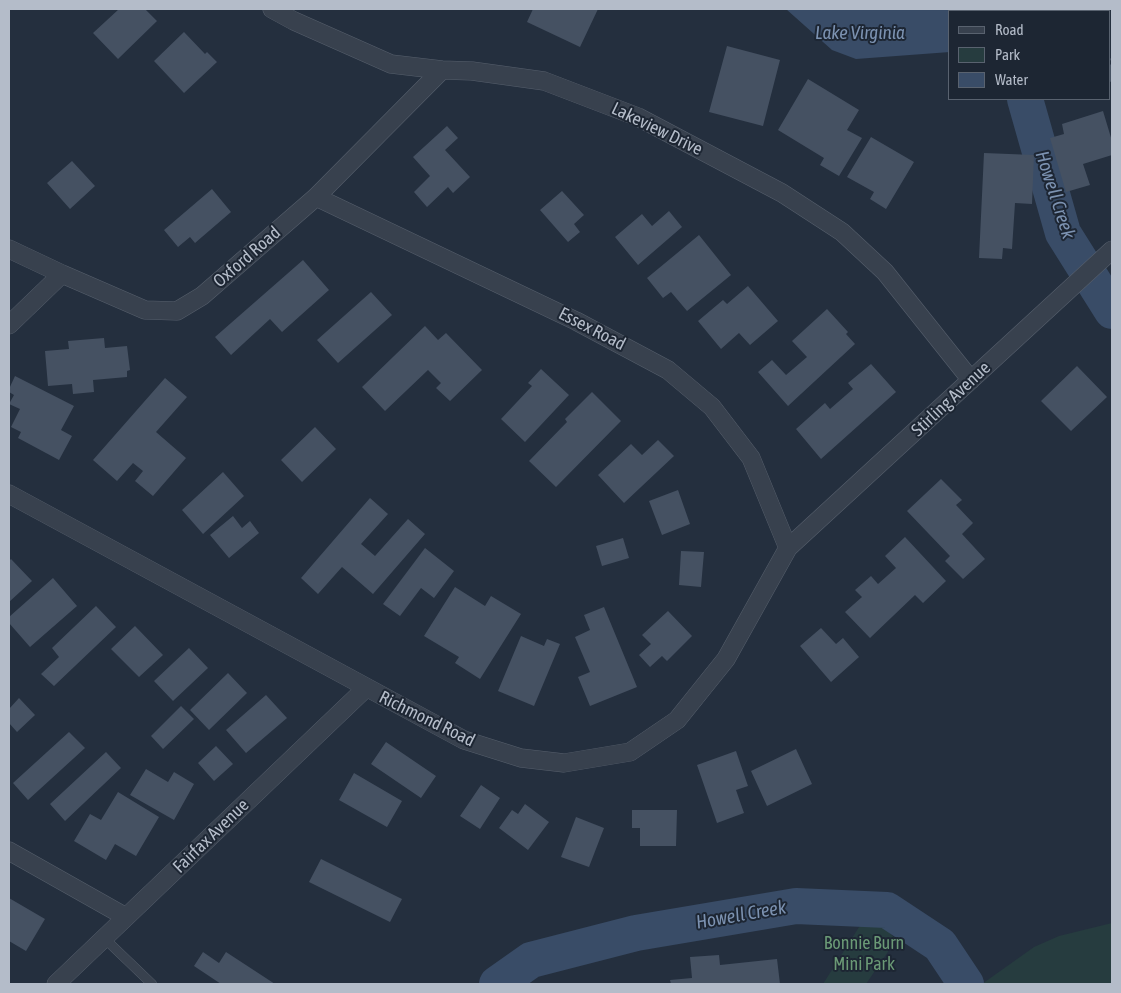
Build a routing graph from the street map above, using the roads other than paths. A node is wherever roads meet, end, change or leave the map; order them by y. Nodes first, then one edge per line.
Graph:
1 (272, 9) edge
2 (442, 70) junction
3 (316, 196) junction
4 (9, 249) edge
5 (1112, 250) edge
6 (62, 274) junction
7 (9, 325) edge
8 (972, 380) junction
9 (9, 494) edge
10 (788, 548) junction
11 (366, 688) junction
12 (9, 852) edge
13 (126, 917) junction
14 (104, 938) junction
15 (62, 983) edge
16 (152, 984) edge

1 - 2 street, Lakeview Drive
2 - 3 street, Oxford Road
2 - 8 street, Lakeview Drive
3 - 6 street, Oxford Road
3 - 10 street, Essex Road
4 - 6 street, Oxford Road
5 - 8 street, Stirling Avenue
6 - 7 street
8 - 10 street, Stirling Avenue
9 - 11 street, Richmond Road
10 - 11 street, Richmond Road
11 - 13 street, Fairfax Avenue
12 - 13 street
13 - 14 street, Fairfax Avenue
14 - 15 street, Fairfax Avenue
14 - 16 lane

